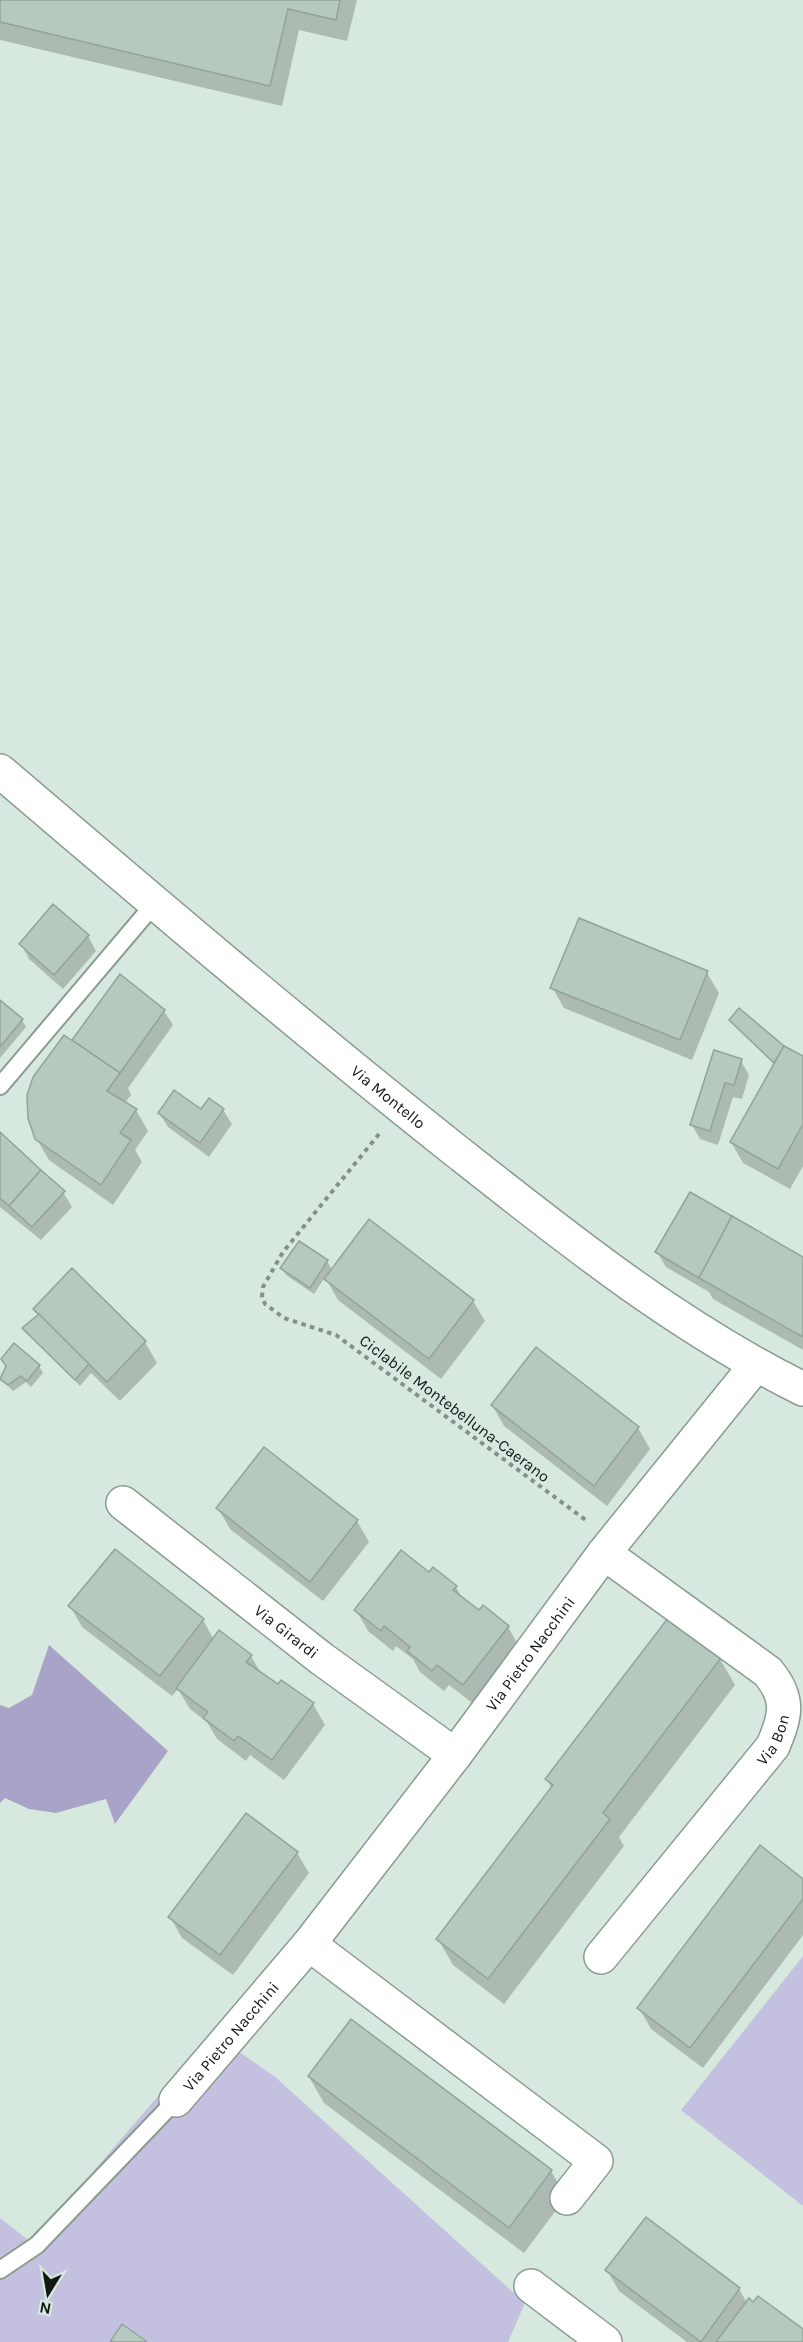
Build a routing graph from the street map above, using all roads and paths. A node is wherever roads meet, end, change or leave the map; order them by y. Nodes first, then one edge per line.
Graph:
1 (0, 771) edge
2 (155, 903) junction
3 (0, 1086) edge
4 (378, 1124) dead end
5 (756, 1365) junction
6 (803, 1389) edge
7 (123, 1503) dead end
8 (609, 1547) junction
9 (793, 1697) edge
10 (455, 1755) junction
11 (309, 1944) junction
12 (601, 1957) dead end
13 (176, 2100) joint
14 (567, 2198) dead end
15 (0, 2270) edge
16 (531, 2286) dead end
17 (605, 2342) edge

1 - 2 street, Via Montello
2 - 3 lane
2 - 5 street, Via Montello
4 - 8 path, Ciclabile Montebelluna-Caerano
5 - 6 street, Via Montello
5 - 8 street, Via Pietro Nacchini
7 - 10 street, Via Girardi
8 - 9 street, Via Bon
8 - 10 street, Via Pietro Nacchini
9 - 12 street, Via Bon
10 - 11 street, Via Pietro Nacchini
11 - 13 street, Via Pietro Nacchini
11 - 14 street
13 - 15 lane
16 - 17 street

